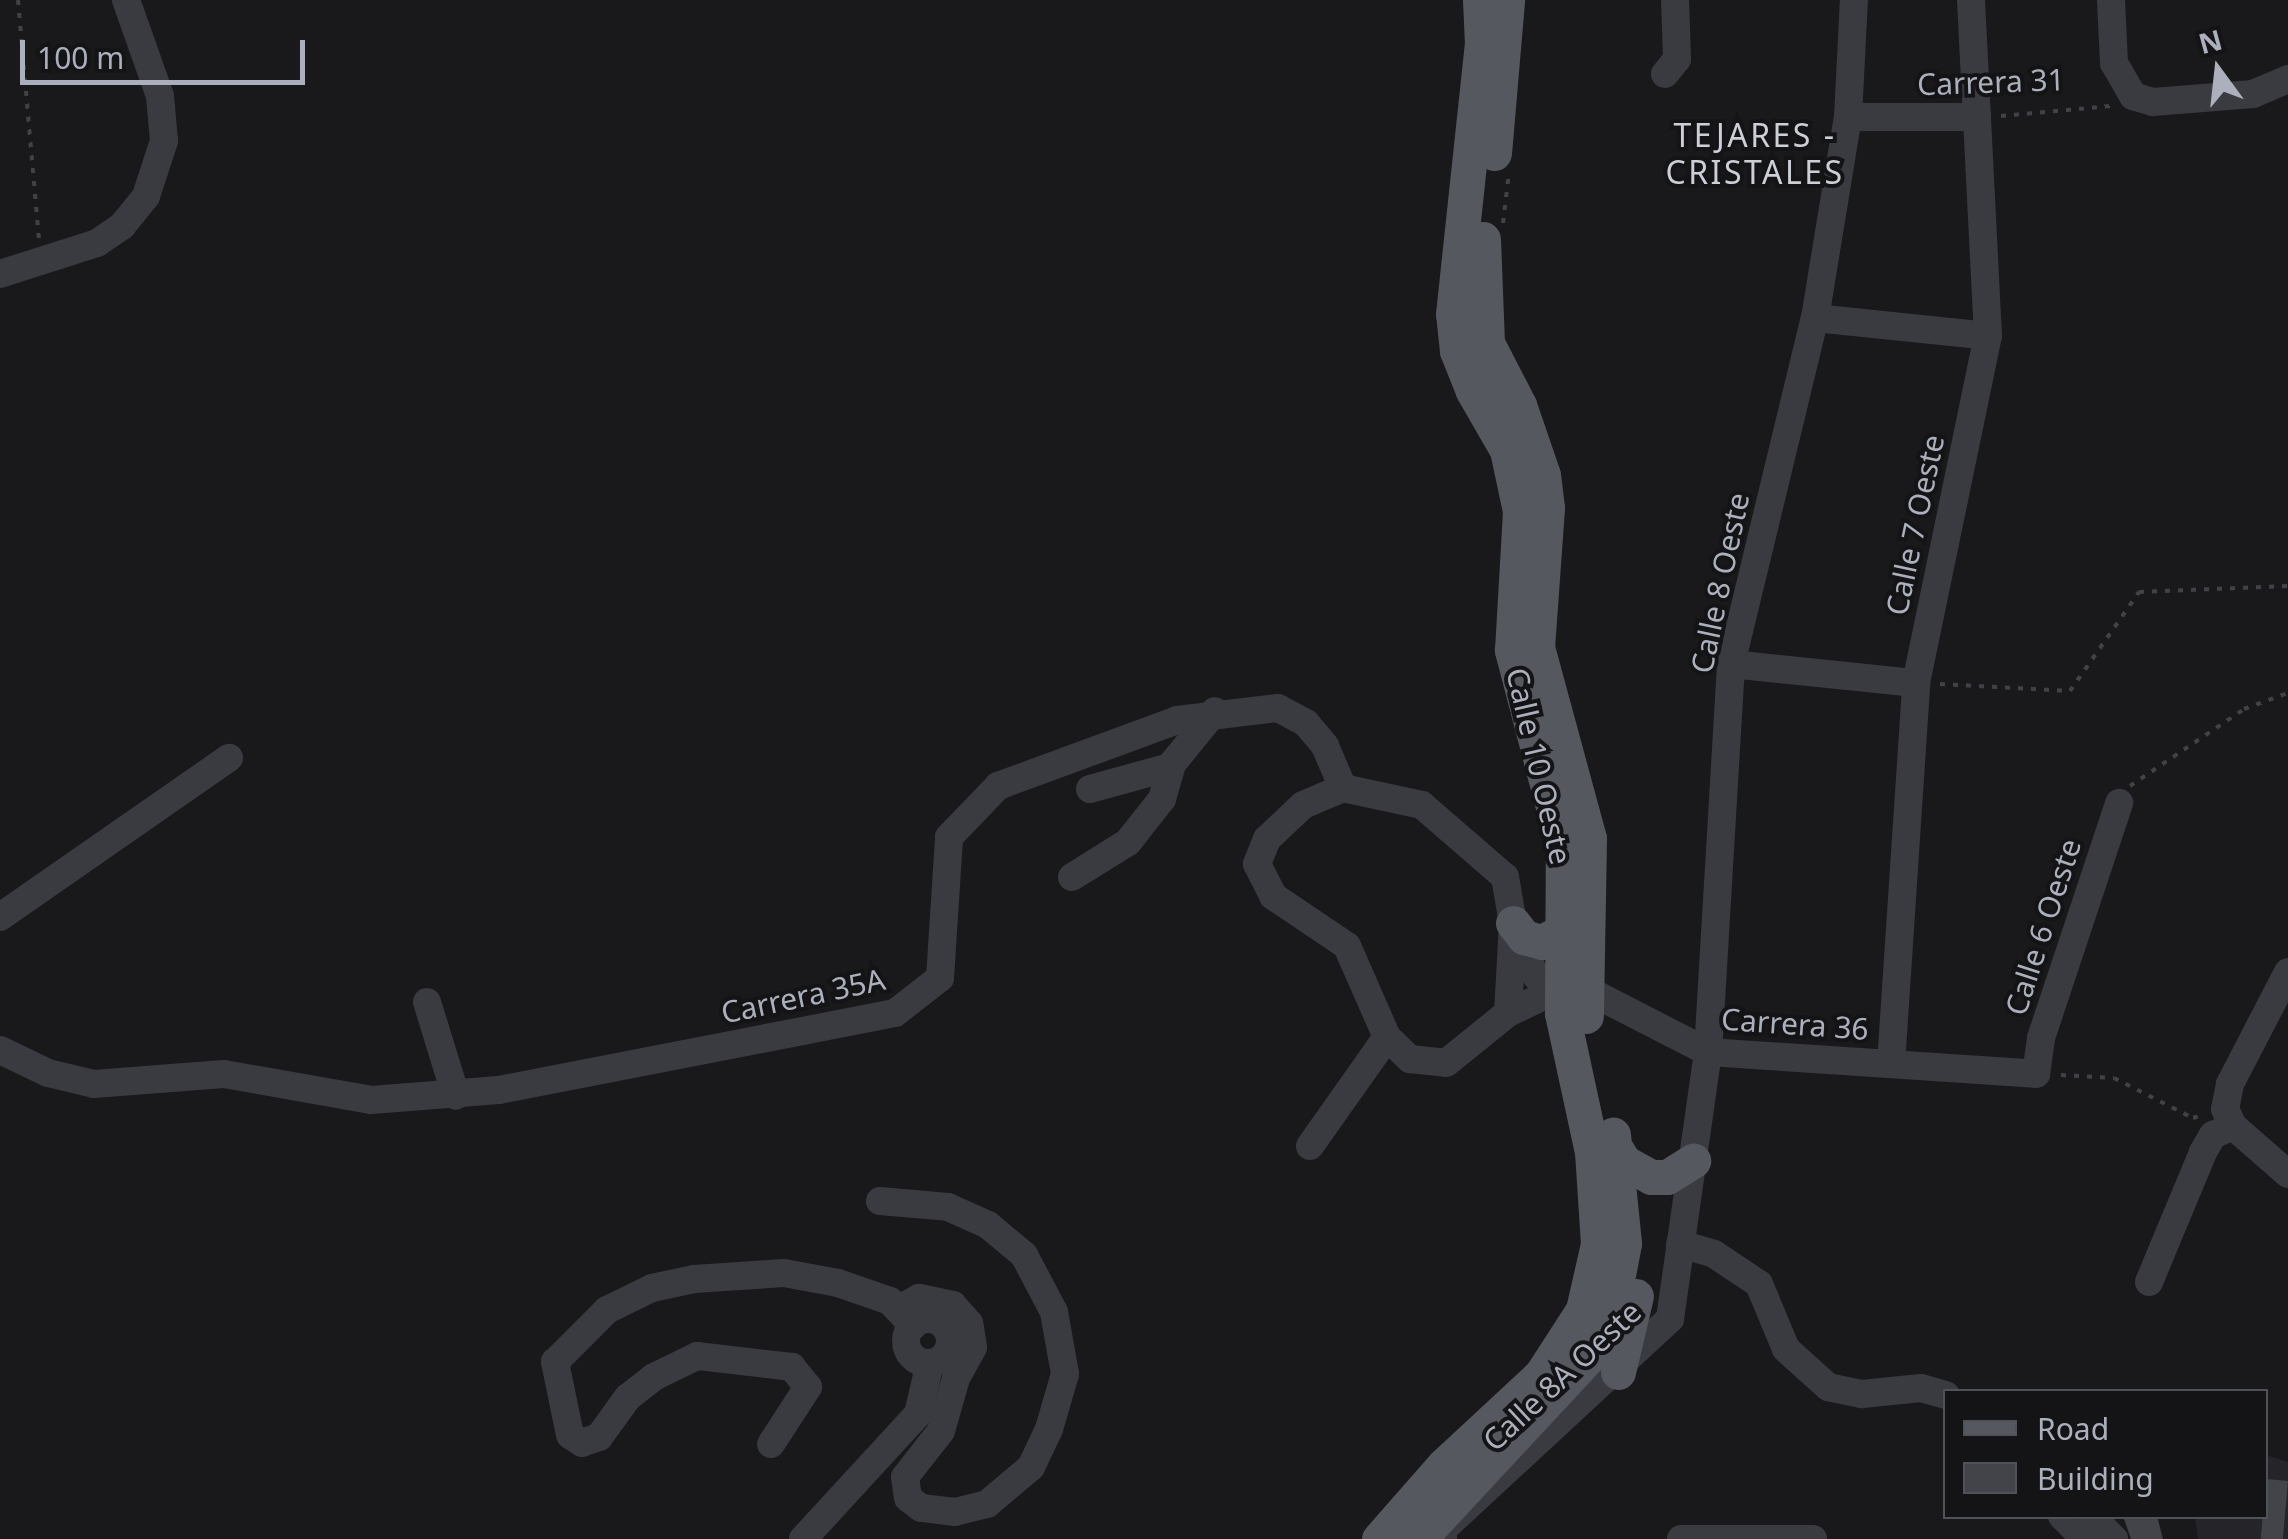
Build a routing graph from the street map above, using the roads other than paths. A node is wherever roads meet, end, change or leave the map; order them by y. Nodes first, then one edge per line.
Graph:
1 (126, 0) edge
2 (1480, 0) edge
3 (1507, 0) edge
4 (1675, 0) edge
5 (1854, 0) edge
6 (1971, 0) edge
7 (2111, 0) edge
8 (1495, 44) junction
9 (1665, 74) dead end
10 (2288, 79) edge
11 (1848, 117) junction
12 (1978, 117) junction
13 (0, 274) edge
14 (1815, 318) junction
15 (1988, 336) junction
16 (1732, 664) junction
17 (1916, 683) junction
18 (1215, 712) junction
19 (229, 758) dead end
20 (1170, 767) junction
21 (1343, 788) junction
22 (1090, 789) dead end
23 (2119, 802) road end
24 (1072, 877) dead end
25 (0, 917) edge
26 (1512, 923) junction
27 (1566, 929) junction
28 (2288, 972) edge
29 (1575, 990) junction
30 (427, 1002) dead end
31 (1508, 1013) junction
32 (1388, 1036) junction
33 (0, 1050) edge
34 (1708, 1052) junction
35 (1890, 1064) junction
36 (2036, 1074) joint
37 (456, 1096) junction
38 (2229, 1117) junction
39 (1310, 1146) dead end
40 (1616, 1149) junction
41 (1693, 1160) junction
42 (2288, 1174) edge
43 (880, 1202) dead end
44 (1624, 1243) junction
45 (1680, 1244) junction
46 (2150, 1282) dead end
47 (905, 1317) junction
48 (1618, 1372) junction
49 (1943, 1394) edge
50 (771, 1444) dead end
51 (2065, 1519) edge
52 (2093, 1519) edge
53 (1435, 1536) edge
54 (802, 1539) edge
55 (1378, 1539) edge
56 (1681, 1539) edge
57 (1814, 1539) edge
58 (2085, 1539) edge
59 (2114, 1539) edge

1 - 13 street
2 - 8 main road
3 - 8 main road
4 - 9 street
5 - 11 street, Calle 8 Oeste
6 - 12 street, Calle 7 Oeste
7 - 10 street
8 - 27 main road, Calle 10 Oeste
8 - 29 main road, Calle 10 Oeste
11 - 12 street, Carrera 31
11 - 14 street, Calle 8 Oeste
12 - 15 street, Calle 7 Oeste
14 - 15 street
14 - 16 street, Calle 8 Oeste
15 - 17 street, Calle 7 Oeste
16 - 17 street
16 - 34 street, Calle 8 Oeste
17 - 35 street, Calle 7 Oeste
18 - 20 street
18 - 21 street, Carrera 35A
18 - 37 street, Carrera 35A
19 - 25 street
20 - 22 street
20 - 24 street
21 - 26 street
21 - 32 street
23 - 36 street, Calle 6 Oeste
26 - 27 main road
26 - 29 street, Carrera 36
26 - 31 street
27 - 29 main road, Calle 10 Oeste
28 - 38 street
29 - 31 street
29 - 34 street, Carrera 36
29 - 40 main road, Calle 10 Oeste
29 - 55 main road, Calle 10 Oeste
30 - 37 street
31 - 32 street
32 - 39 street
33 - 37 street, Carrera 35A
34 - 35 street, Carrera 36
34 - 41 street, Calle 8 Oeste
35 - 36 street, Carrera 36
38 - 42 street
38 - 46 street
40 - 41 main road
40 - 44 main road, Calle 10 Oeste
41 - 45 street, Calle 8 Oeste
43 - 47 street
44 - 48 main road
44 - 53 main road, Calle 10 Oeste
45 - 48 street, Calle 8A Oeste
45 - 49 street
47 - 50 street
47 - 54 street
48 - 53 street, Calle 8A Oeste
51 - 58 street
52 - 59 street
56 - 57 street

